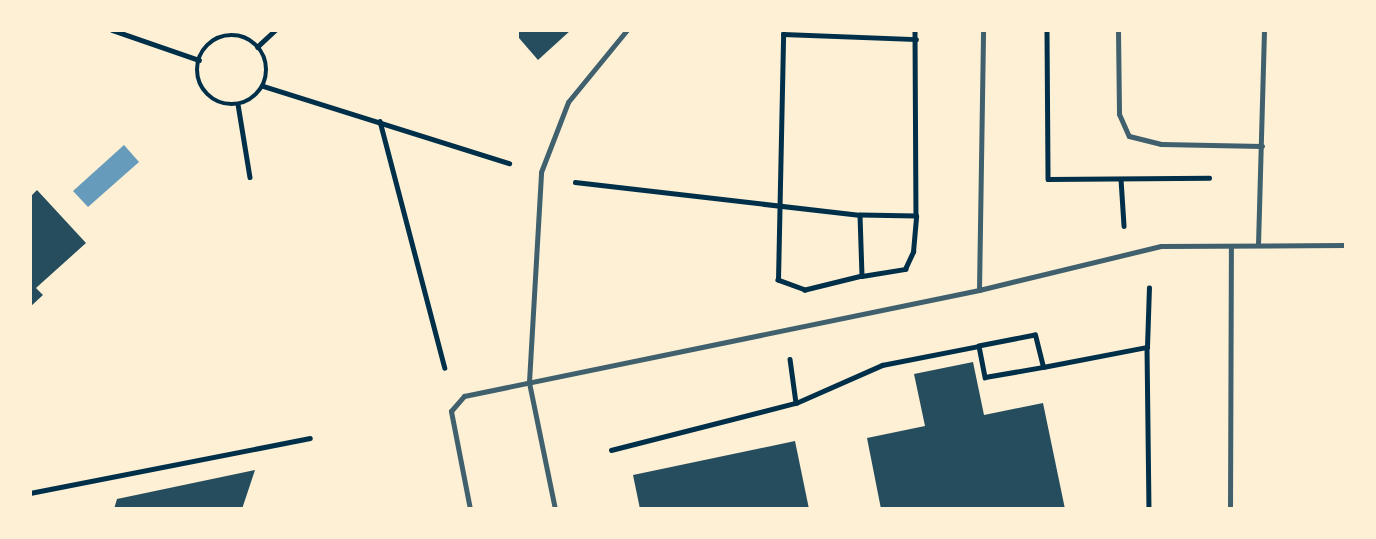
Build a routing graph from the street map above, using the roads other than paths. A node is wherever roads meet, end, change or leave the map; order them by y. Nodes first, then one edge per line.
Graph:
1 (627, 30) edge
2 (983, 30) edge
3 (1118, 30) edge
4 (1264, 30) edge
5 (1262, 146) junction
6 (1258, 245) junction
7 (1346, 245) edge
8 (1231, 246) junction
9 (979, 290) junction
10 (529, 382) junction
11 (470, 509) edge
12 (555, 509) edge
13 (1230, 509) edge

1 - 10 lane
2 - 9 lane
3 - 5 lane
4 - 5 lane
5 - 6 lane
6 - 7 lane
6 - 8 lane
8 - 9 lane
8 - 13 lane
9 - 10 lane
10 - 11 lane
10 - 12 lane

